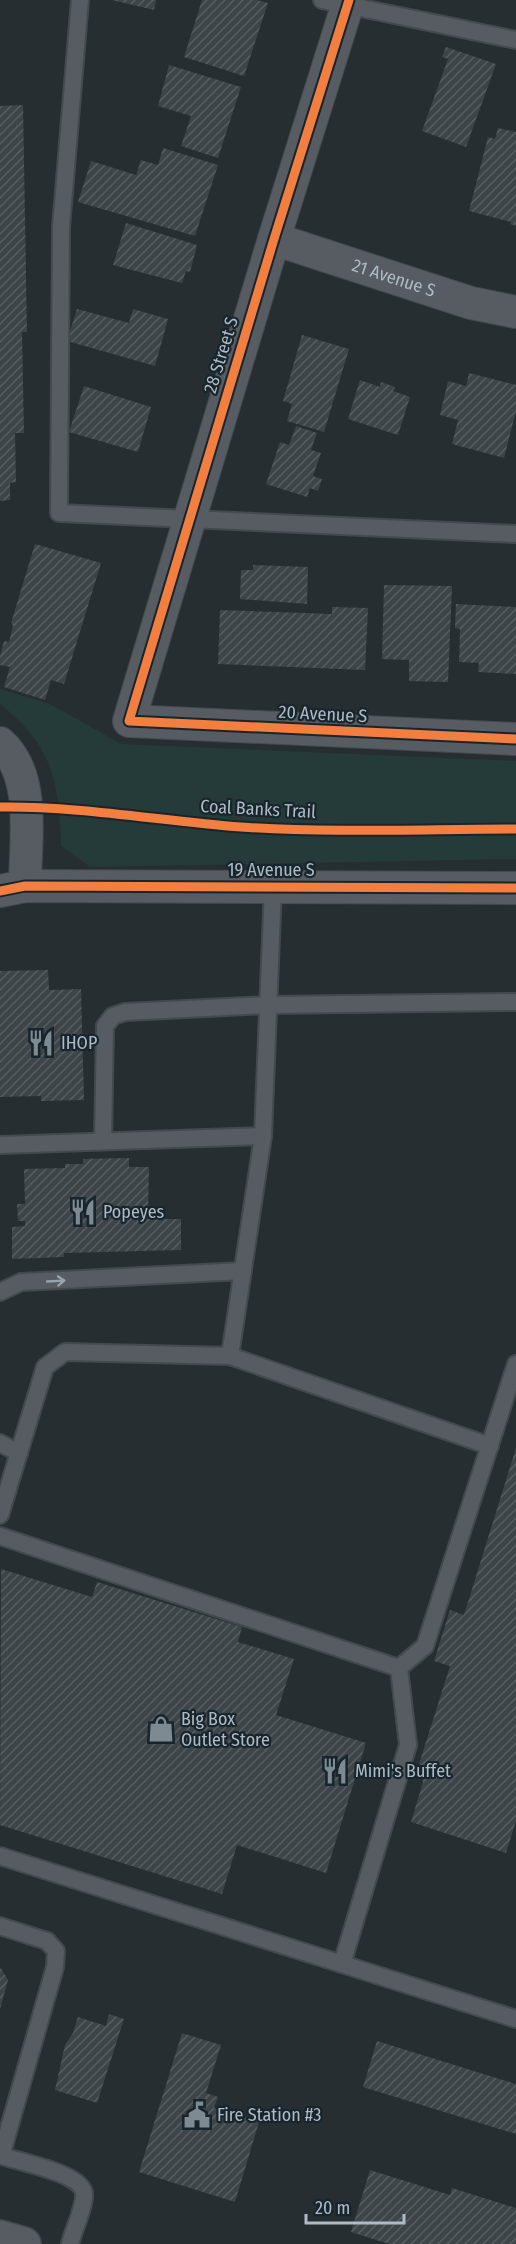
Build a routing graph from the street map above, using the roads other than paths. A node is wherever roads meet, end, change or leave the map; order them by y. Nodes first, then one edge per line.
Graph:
1 (80, 0) edge
2 (340, 2) edge
3 (516, 40) edge
4 (274, 239) junction
5 (516, 312) edge
6 (189, 520) junction
7 (516, 534) edge
8 (129, 721) joint
9 (516, 739) edge
10 (0, 743) edge
11 (8, 886) edge
12 (273, 887) junction
13 (516, 888) edge
14 (516, 1002) edge
15 (268, 1005) junction
16 (263, 1136) junction
17 (103, 1141) junction
18 (0, 1145) edge
19 (243, 1271) junction
20 (0, 1292) edge
21 (230, 1356) junction
22 (516, 1364) edge
23 (0, 1443) edge
24 (490, 1446) junction
25 (19, 1453) junction
26 (0, 1515) edge
27 (0, 1536) edge
28 (399, 1668) junction
29 (0, 1856) edge
30 (0, 1926) edge
31 (342, 1965) junction
32 (516, 2019) edge
33 (0, 2156) edge
34 (0, 2237) edge
35 (24, 2244) edge
36 (69, 2244) edge

1 - 6 lane
2 - 3 lane
2 - 4 street, 28 Street S
4 - 5 street, 21 Avenue S
4 - 6 street, 28 Street S
6 - 7 lane
6 - 8 street, 28 Street S
8 - 9 street, 20 Avenue S
10 - 11 street
11 - 12 street, 19 Avenue S
12 - 13 street, 19 Avenue S
12 - 15 lane
14 - 15 lane
15 - 16 lane
15 - 17 lane
16 - 17 lane
16 - 19 lane
17 - 18 lane
20 -> 19 lane
19 - 21 lane
21 - 24 lane
21 - 25 lane
22 - 24 lane
23 - 25 lane
24 - 28 lane
25 - 26 lane
27 - 28 lane
28 - 31 lane
29 - 31 lane
30 - 33 lane
31 - 32 lane
33 - 36 lane
34 - 35 street

